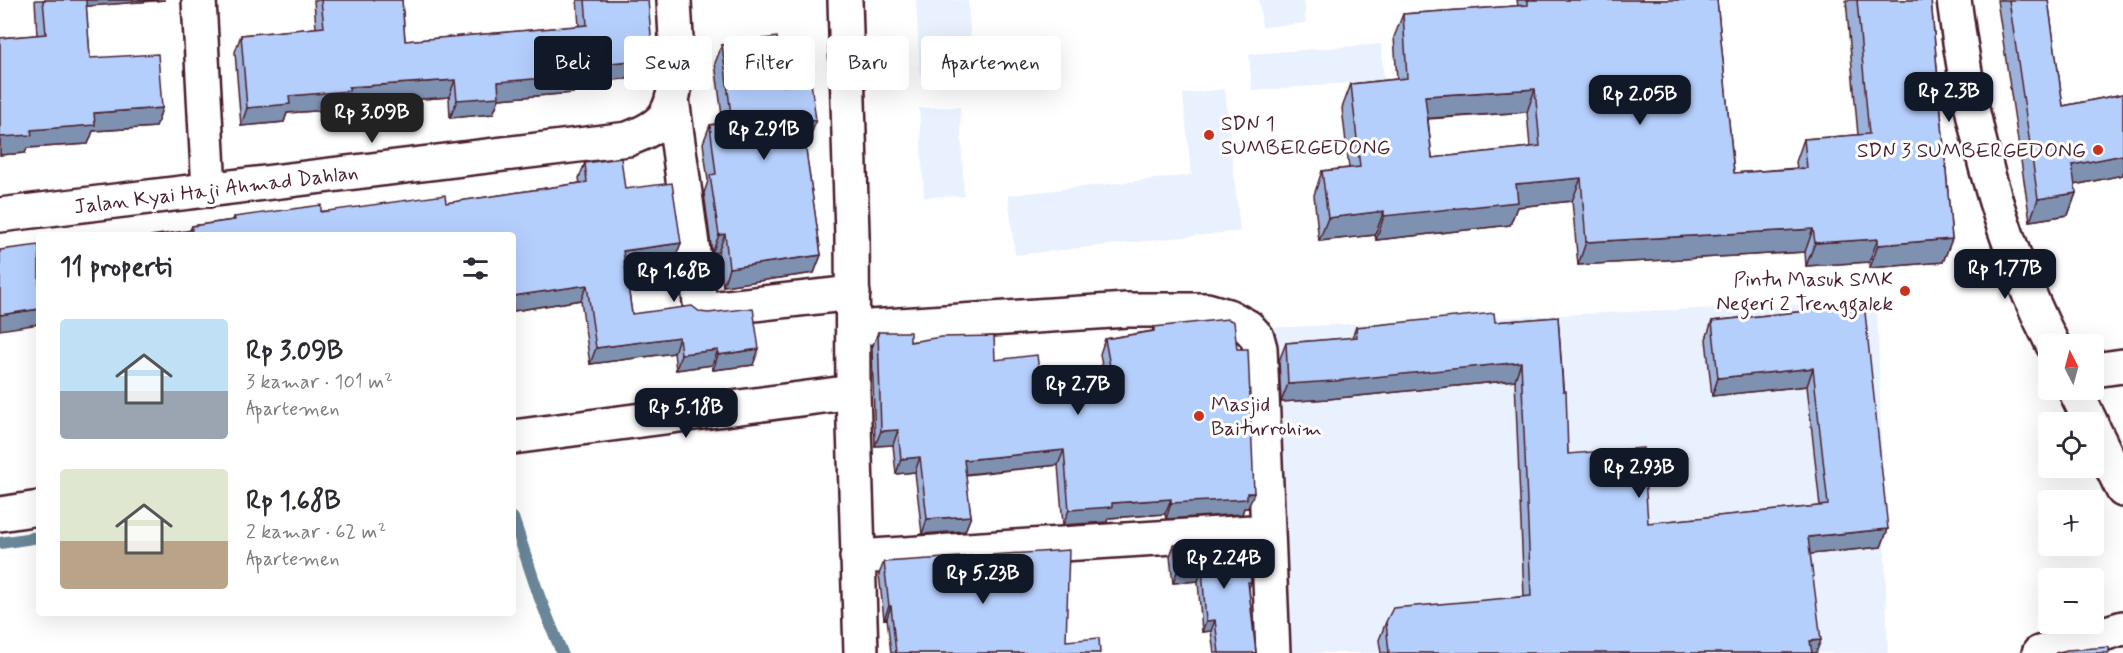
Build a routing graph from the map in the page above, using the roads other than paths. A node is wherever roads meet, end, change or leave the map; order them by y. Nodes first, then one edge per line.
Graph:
1 (199, 0) edge
2 (674, 0) edge
3 (845, 0) edge
4 (1954, 0) edge
5 (672, 99) junction
6 (209, 190) junction
7 (0, 215) edge
8 (853, 293) junction
9 (854, 327) junction
10 (2047, 334) edge
11 (2123, 366) edge
12 (2104, 369) edge
13 (853, 392) junction
14 (516, 437) edge
15 (2104, 451) edge
16 (2123, 490) edge
17 (36, 508) edge
18 (0, 514) edge
19 (1268, 531) junction
20 (857, 557) junction
21 (2114, 638) edge
22 (861, 653) edge
23 (1273, 653) edge
24 (2039, 653) edge

1 - 6 street
2 - 5 street, Jalan Kyai Haji Ahmad Dahlan
3 - 8 street
4 - 10 street
5 - 6 street, Jalan Kyai Haji Ahmad Dahlan
5 - 8 street
6 - 7 street, Jalan Kyai Haji Ahmad Dahlan
8 - 9 street
9 - 13 street
9 - 19 street
11 - 12 street
13 - 14 street
13 - 20 street
15 - 16 street
17 - 18 street
19 - 20 street
19 - 23 street
20 - 22 street
21 - 24 street

